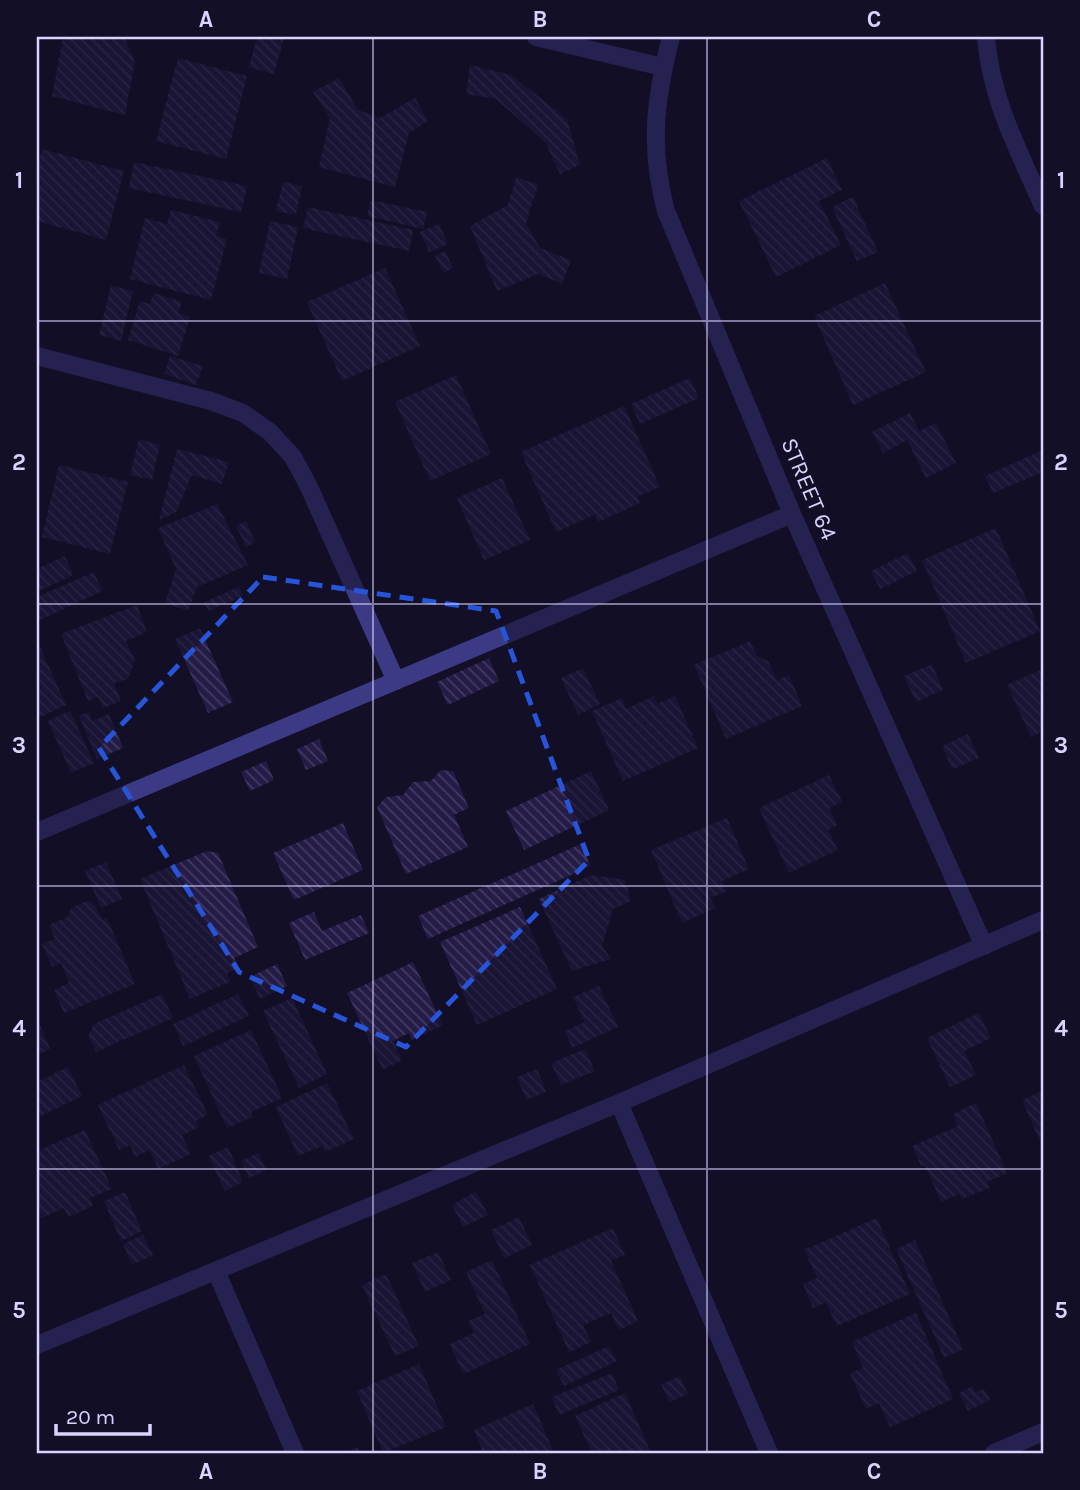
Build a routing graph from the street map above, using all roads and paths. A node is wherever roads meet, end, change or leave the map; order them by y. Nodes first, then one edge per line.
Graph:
1 (536, 37) edge
2 (671, 37) edge
3 (986, 37) edge
4 (663, 67) junction
5 (1043, 206) edge
6 (37, 356) edge
7 (792, 514) junction
8 (396, 681) junction
9 (37, 832) edge
10 (1043, 920) edge
11 (984, 946) junction
12 (619, 1103) junction
13 (216, 1271) junction
14 (37, 1345) edge
15 (1043, 1432) edge
16 (295, 1453) edge
17 (769, 1453) edge
18 (994, 1453) edge

1 - 4 street
2 - 4 street, STREET 64
3 - 5 street
4 - 7 street, STREET 64
6 - 8 street
7 - 8 street
7 - 11 street, STREET 64
8 - 9 street
10 - 11 street
11 - 12 street
12 - 13 street
12 - 17 street
13 - 14 street
13 - 16 street
15 - 18 street

